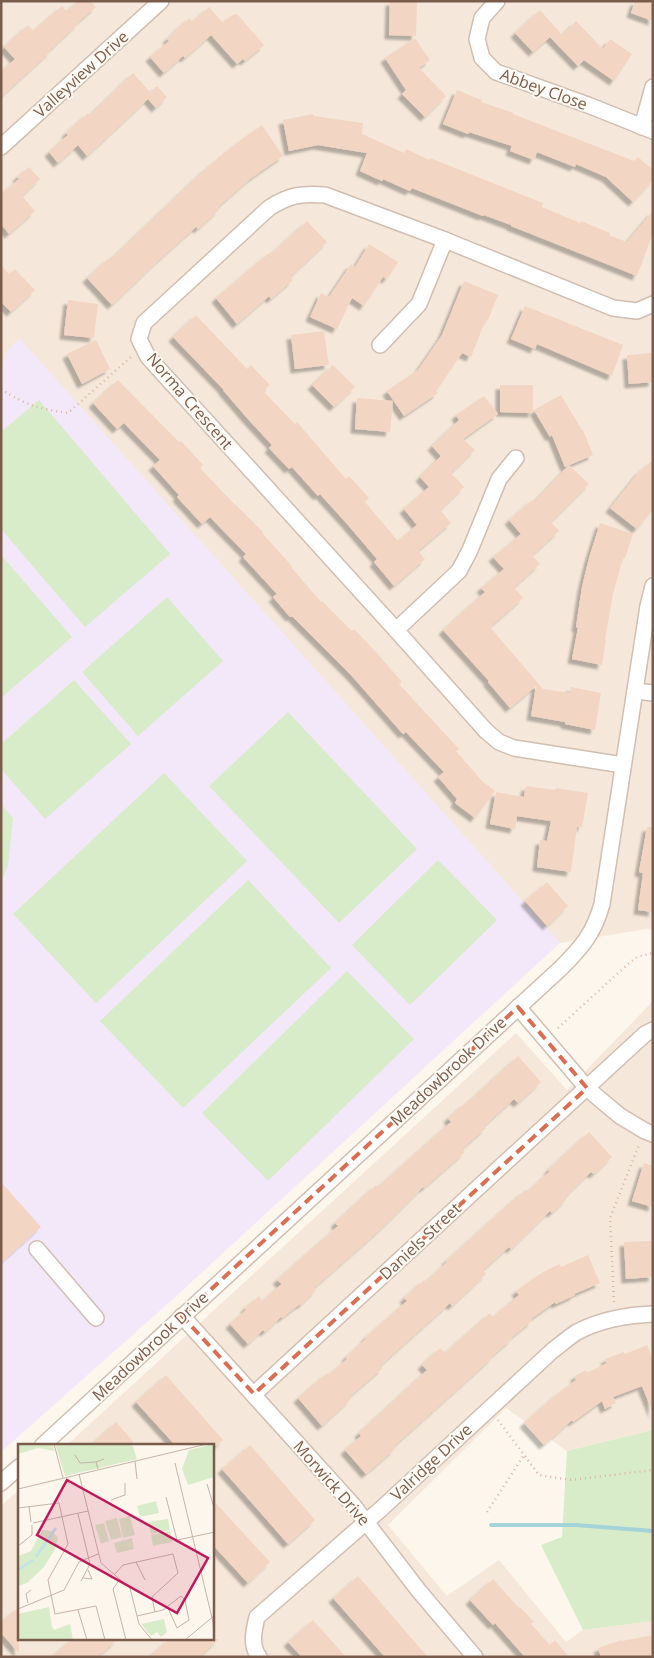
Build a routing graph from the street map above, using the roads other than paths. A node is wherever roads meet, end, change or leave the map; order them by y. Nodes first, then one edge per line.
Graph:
1 (161, 1) edge
2 (497, 1) edge
3 (653, 87) edge
4 (647, 129) edge
5 (1, 147) edge
6 (445, 240) junction
7 (653, 304) edge
8 (380, 345) dead end
9 (516, 458) dead end
10 (653, 586) edge
11 (396, 630) junction
12 (635, 691) junction
13 (653, 693) edge
14 (623, 765) junction
15 (518, 1007) junction
16 (653, 1030) edge
17 (587, 1088) junction
18 (653, 1134) edge
19 (37, 1249) dead end
20 (653, 1314) edge
21 (182, 1316) junction
22 (96, 1318) dead end
23 (254, 1394) junction
24 (44, 1444) edge
25 (18, 1468) edge
26 (1, 1484) edge
27 (366, 1521) junction
28 (258, 1657) edge
29 (475, 1657) edge

1 - 5 street, Valleyview Drive
2 - 4 street, Abbey Close
3 - 4 street, Abbey Close
6 - 7 street, Norma Crescent
6 - 8 street
6 - 11 street, Norma Crescent
9 - 11 street
10 - 12 street, Meadowbrook Drive
11 - 14 street, Norma Crescent
12 - 13 street
12 - 14 street, Meadowbrook Drive
14 - 15 street, Meadowbrook Drive
15 - 17 street
15 - 21 street, Meadowbrook Drive
16 - 17 street, Daniels Street
17 - 18 street
17 - 23 street, Daniels Street
19 - 22 street
20 - 27 street, Valridge Drive
21 - 23 street, Morwick Drive
21 - 24 street, Meadowbrook Drive
23 - 27 street, Morwick Drive
25 - 26 street
27 - 28 street, Valridge Drive
27 - 29 street, Morwick Drive

